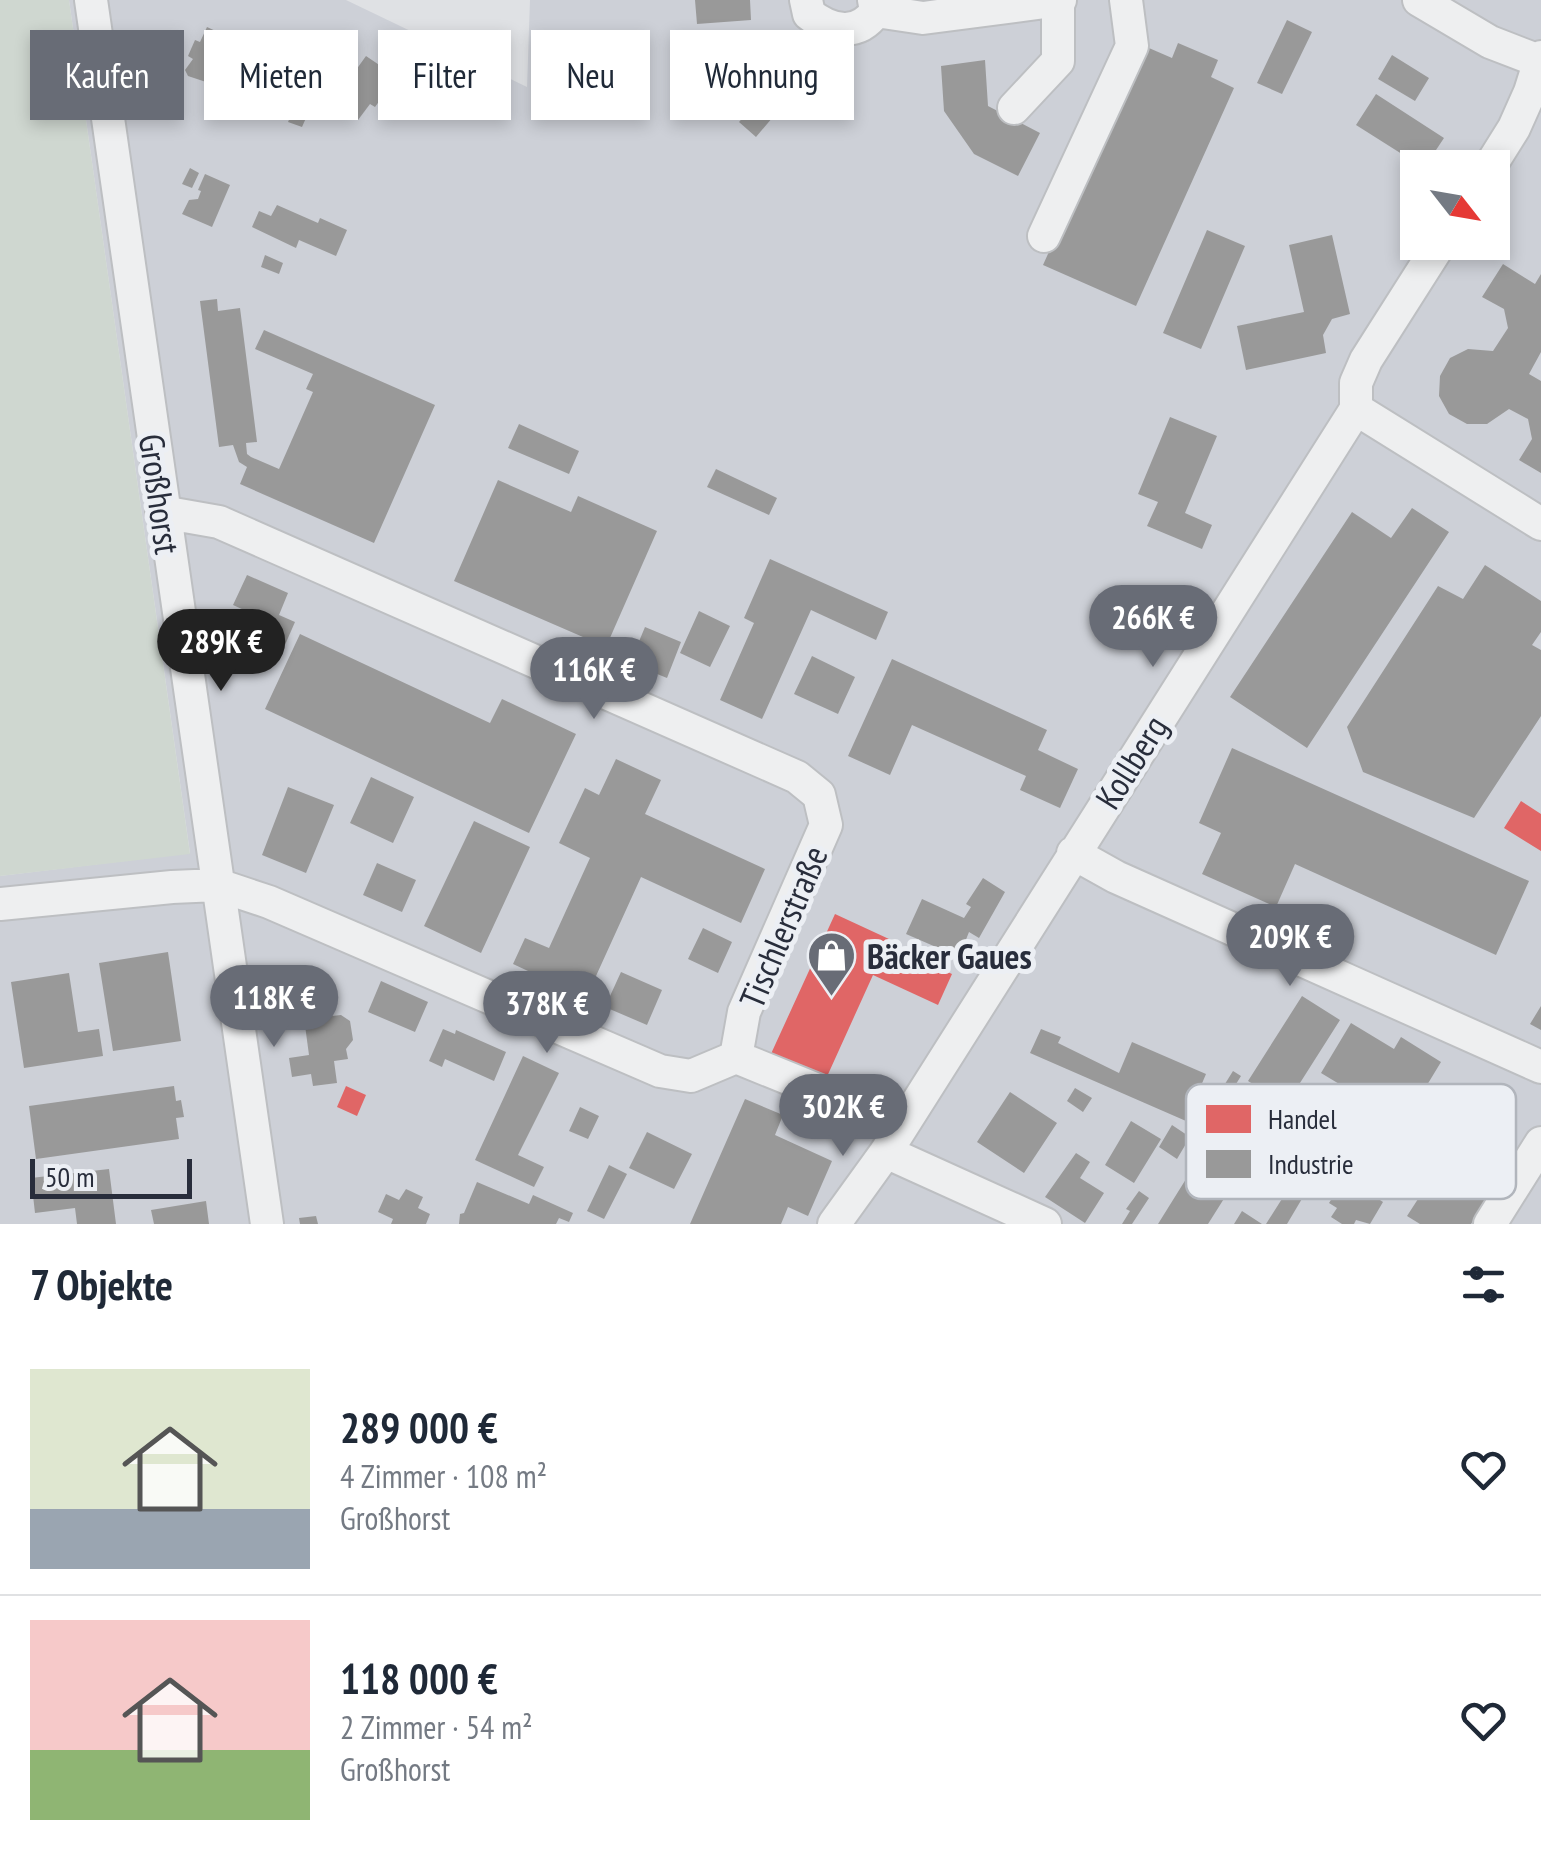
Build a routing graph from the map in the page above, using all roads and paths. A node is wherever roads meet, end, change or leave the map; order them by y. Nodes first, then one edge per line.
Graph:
1 (90, 0) edge
2 (806, 0) edge
3 (1126, 0) edge
4 (1049, 1) edge
5 (1435, 4) edge
6 (875, 6) edge
7 (1540, 59) edge
8 (1014, 108) dead end
9 (1499, 150) edge
10 (1044, 236) dead end
11 (1430, 260) edge
12 (1356, 408) junction
13 (162, 512) junction
14 (1541, 524) edge
15 (1073, 854) junction
16 (218, 885) junction
17 (0, 904) edge
18 (736, 1057) junction
19 (1541, 1068) edge
20 (894, 1138) junction
21 (1541, 1144) edge
22 (1516, 1183) edge
23 (1506, 1199) edge
24 (267, 1224) edge
25 (834, 1224) edge
26 (1045, 1224) edge
27 (1490, 1224) edge

1 - 13 street, Großhorst
2 - 6 street
3 - 10 street
4 - 6 street
4 - 8 street
5 - 7 street
7 - 9 street
11 - 12 street, Kollberg
12 - 14 street
12 - 15 street, Kollberg
13 - 16 street, Großhorst
13 - 18 street, Tischlerstraße
15 - 19 street
15 - 20 street, Kollberg
16 - 17 street
16 - 18 street, Tischlerstraße
16 - 24 street, Großhorst
18 - 20 street, Tischlerstraße
20 - 25 street, Kollberg
20 - 26 street, Tischlerstraße
21 - 22 street
23 - 27 street

